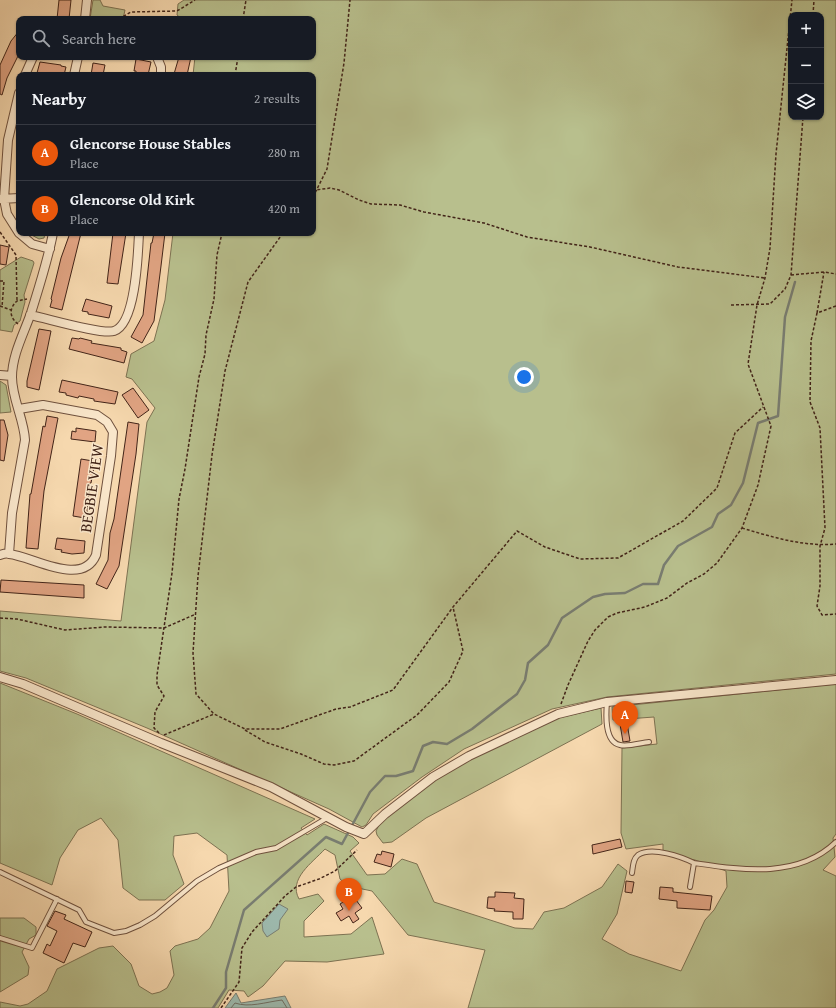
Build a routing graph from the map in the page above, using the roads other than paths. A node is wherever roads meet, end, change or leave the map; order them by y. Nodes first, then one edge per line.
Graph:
1 (87, 0) edge
2 (85, 16) edge
3 (32, 60) edge
4 (77, 60) edge
5 (158, 60) edge
6 (26, 72) edge
7 (75, 72) edge
8 (161, 72) edge
9 (16, 106) edge
10 (16, 198) edge
11 (2, 199) edge
12 (16, 228) edge
13 (23, 236) edge
14 (52, 236) edge
15 (139, 236) edge
16 (50, 249) junction
17 (30, 315) junction
18 (0, 375) edge
19 (12, 376) junction
20 (19, 409) junction
21 (9, 554) junction
22 (0, 555) edge
23 (0, 677) edge
24 (836, 680) edge
25 (607, 702) junction
26 (649, 742) dead end
27 (328, 818) junction
28 (836, 842) edge
29 (694, 863) junction
30 (0, 872) edge
31 (632, 873) dead end
32 (690, 887) dead end
33 (57, 899) junction
34 (0, 938) edge

1 - 2 street
3 - 6 street
4 - 7 street
5 - 8 street
9 - 11 street
10 - 11 street
11 - 12 street
13 - 16 street
14 - 16 street
15 - 17 street
16 - 17 street
17 - 19 street
18 - 19 street
19 - 20 street
20 - 21 street
20 - 21 street, BEGBIE VIEW
21 - 22 street
23 - 27 street
24 - 25 street
25 - 26 lane
25 - 27 street
27 - 33 lane
28 - 29 lane
29 - 31 lane
29 - 32 lane
30 - 33 lane
33 - 34 lane

